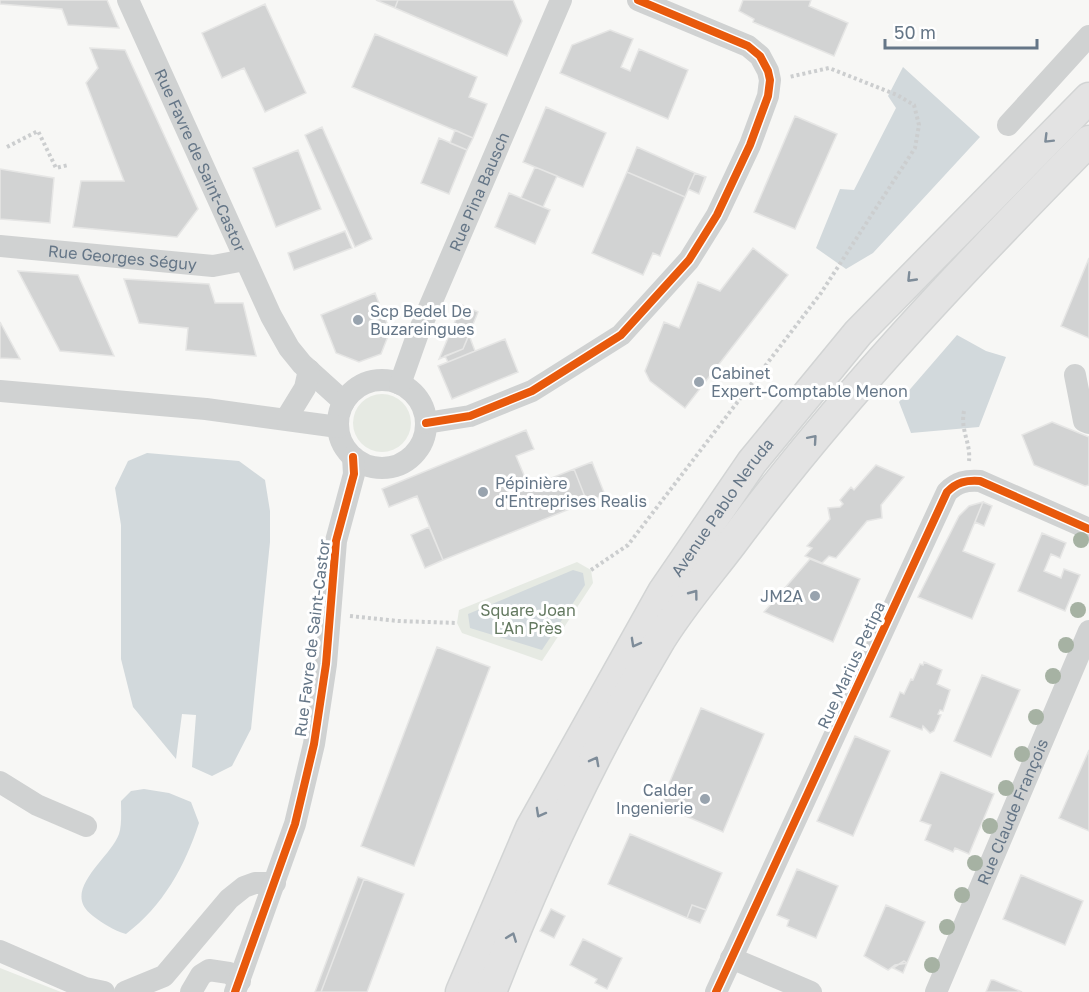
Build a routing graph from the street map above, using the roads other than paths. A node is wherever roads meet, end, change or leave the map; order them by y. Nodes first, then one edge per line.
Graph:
1 (128, 0) edge
2 (561, 0) edge
3 (638, 0) edge
4 (1089, 36) edge
5 (1089, 98) edge
6 (1008, 125) dead end
7 (1089, 141) edge
8 (0, 246) edge
9 (245, 260) junction
10 (309, 370) junction
11 (1075, 375) dead end
12 (400, 384) junction
13 (0, 391) edge
14 (344, 402) junction
15 (286, 419) junction
16 (426, 423) junction
17 (1089, 423) edge
18 (338, 427) junction
19 (353, 457) junction
20 (378, 468) junction
21 (347, 504) junction
22 (1089, 529) edge
23 (1089, 631) edge
24 (0, 782) edge
25 (86, 826) dead end
26 (275, 884) junction
27 (0, 951) edge
28 (731, 958) junction
29 (238, 987) edge
30 (104, 992) edge
31 (125, 992) edge
32 (190, 992) edge
33 (461, 992) edge
34 (491, 992) edge
35 (716, 992) edge
36 (811, 992) edge
37 (936, 992) edge

1 - 9 street, Rue Favre de Saint-Castor
2 - 12 street, Rue Pina Bausch
3 - 16 street
4 - 6 street
5 -> 33 main road, Avenue Pablo Neruda
34 -> 7 main road, Avenue Pablo Neruda
8 - 9 street, Rue Georges Séguy
9 - 10 street, Rue Favre de Saint-Castor
10 - 14 street, Rue Favre de Saint-Castor
10 - 15 street
11 - 17 street
12 - 14 street
12 - 16 street
13 - 15 street
14 - 18 street
15 - 18 street
16 - 20 street
18 - 19 street
19 - 20 street
19 - 21 street, Rue Favre de Saint-Castor
20 - 21 street, Rue Favre de Saint-Castor
21 - 26 street, Rue Favre de Saint-Castor
22 - 28 street, Rue Marius Petipa
23 - 37 street, Rue Claude François
24 - 25 street
26 - 29 street, Rue Favre de Saint-Castor
26 - 31 street
27 - 30 street
28 - 35 street, Rue Marius Petipa
28 - 36 street
29 - 32 street

